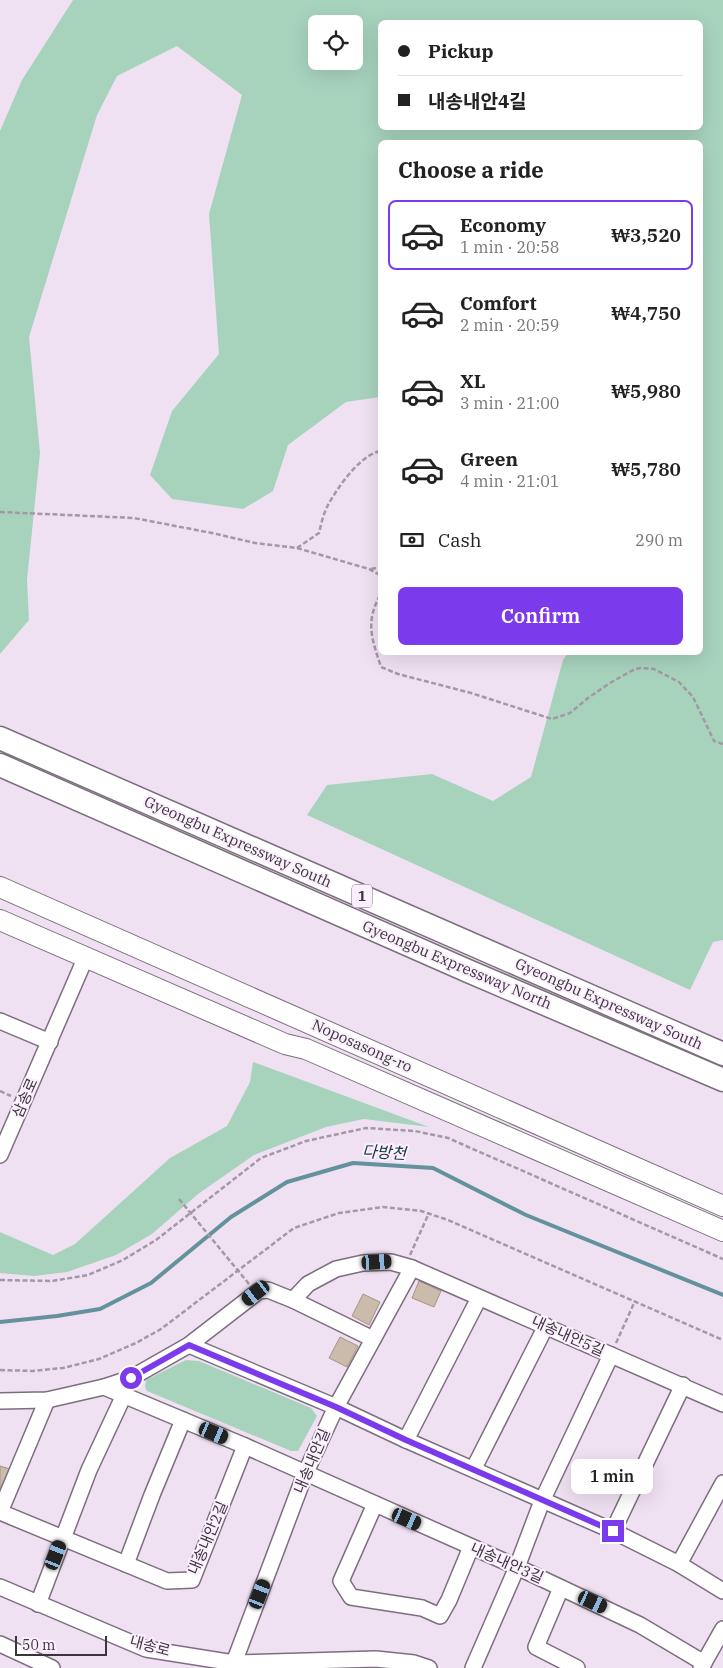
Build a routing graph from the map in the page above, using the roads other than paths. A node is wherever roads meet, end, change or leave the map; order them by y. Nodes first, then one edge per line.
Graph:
1 (0, 738) edge
2 (0, 765) edge
3 (0, 888) edge
4 (0, 920) edge
5 (85, 959) junction
6 (0, 1021) edge
7 (50, 1042) junction
8 (723, 1054) edge
9 (723, 1080) edge
10 (0, 1155) edge
11 (723, 1206) edge
12 (723, 1231) edge
13 (409, 1267) junction
14 (479, 1298) junction
15 (294, 1300) junction
16 (546, 1326) junction
17 (373, 1339) junction
18 (189, 1345) junction
19 (611, 1355) junction
20 (683, 1385) junction
21 (104, 1387) junction
22 (124, 1396) junction
23 (0, 1400) edge
24 (47, 1400) junction
25 (723, 1404) edge
26 (336, 1407) junction
27 (183, 1420) junction
28 (406, 1440) junction
29 (245, 1446) junction
30 (474, 1468) junction
31 (305, 1474) junction
32 (723, 1483) edge
33 (542, 1501) junction
34 (375, 1504) junction
35 (0, 1512) edge
36 (613, 1531) junction
37 (62, 1539) junction
38 (471, 1547) junction
39 (126, 1564) junction
40 (679, 1564) junction
41 (517, 1567) junction
42 (0, 1587) edge
43 (561, 1588) junction
44 (723, 1591) edge
45 (38, 1604) junction
46 (723, 1629) edge
47 (0, 1644) edge
48 (702, 1665) edge
49 (233, 1666) edge
50 (52, 1668) edge
51 (429, 1668) edge
52 (473, 1668) edge
53 (578, 1668) edge

1 - 8 highway, Gyeongbu Expressway South / 1
2 - 9 highway, Gyeongbu Expressway North / 1
3 - 11 main road, Noposasong-ro
4 - 5 main road, Noposasong-ro
5 - 7 street, 삼송로
5 - 12 main road, Noposasong-ro
6 - 7 street
7 - 10 street, 삼송로
13 - 14 street, 내송내안5길
13 - 15 street, 내송내안5길
13 - 17 street, 내송내안길
14 - 16 street, 내송내안5길
14 - 28 street
15 - 17 street
15 - 18 street
16 - 19 street, 내송내안5길
16 - 30 street
17 - 26 street, 내송내안길
18 - 21 street
18 - 26 street
19 - 20 street, 내송내안5길
19 - 33 street
20 - 25 street, 내송내안5길
20 - 36 street
21 - 22 street, 내송내안3길
21 - 24 street
22 - 27 street, 내송내안3길
22 - 37 street
23 - 24 street
24 - 35 street
26 - 28 street
26 - 31 street, 내송내안길
27 - 29 street, 내송내안3길
27 - 39 street
28 - 30 street
29 - 31 street, 내송내안3길
29 - 39 street, 내송내안2길
30 - 33 street
31 - 34 street, 내송내안3길
31 - 49 street, 내송내안길
32 - 40 street
33 - 36 street
33 - 41 street
34 - 38 street, 내송내안3길
34 - 38 street
35 - 37 street, 내송내안2길
36 - 40 street
37 - 39 street, 내송내안2길
37 - 45 street
38 - 41 street, 내송내안3길
40 - 44 street
41 - 43 street, 내송내안3길
41 - 52 street
42 - 45 street, 내송로
43 - 48 street, 내송내안3길
43 - 53 street
45 - 49 street, 내송로
46 - 48 street
47 - 50 street
49 - 51 street, 내송로

